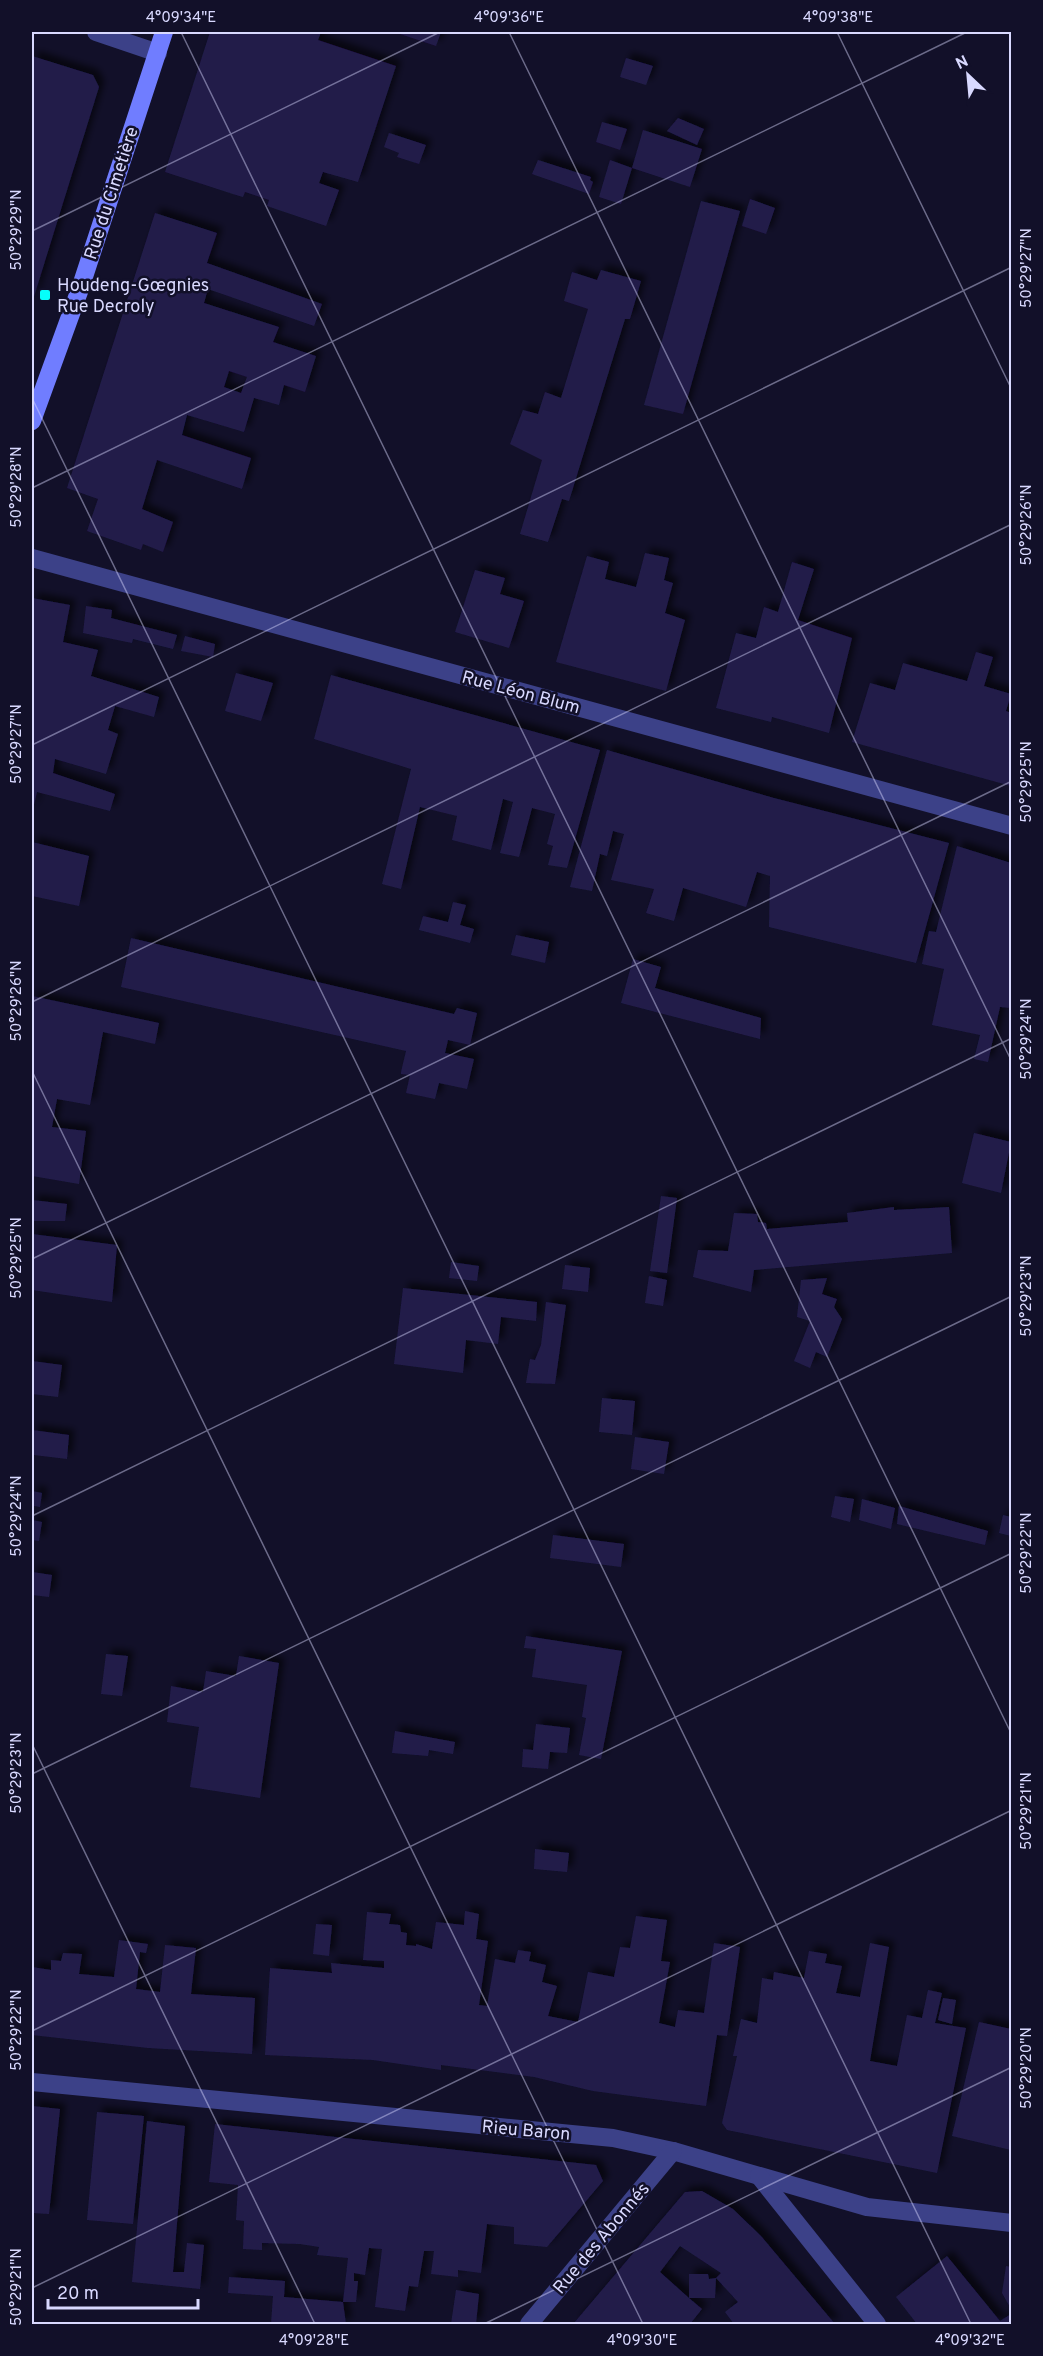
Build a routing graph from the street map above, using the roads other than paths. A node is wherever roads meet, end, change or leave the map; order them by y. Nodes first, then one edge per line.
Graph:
1 (96, 32) edge
2 (164, 32) edge
3 (158, 53) junction
4 (32, 422) edge
5 (32, 558) edge
6 (1011, 826) edge
7 (32, 2082) edge
8 (673, 2151) junction
9 (759, 2176) junction
10 (1011, 2223) edge
11 (529, 2325) edge
12 (877, 2325) edge

1 - 3 street
2 - 3 street, Rue du Cimetière
3 - 4 street, Rue du Cimetière
5 - 6 street, Rue Léon Blum
7 - 8 street, Rieu Baron
8 - 9 street, Rieu Baron
8 - 11 street, Rue des Abonnés
9 - 10 street, Rieu Baron
9 - 12 street

